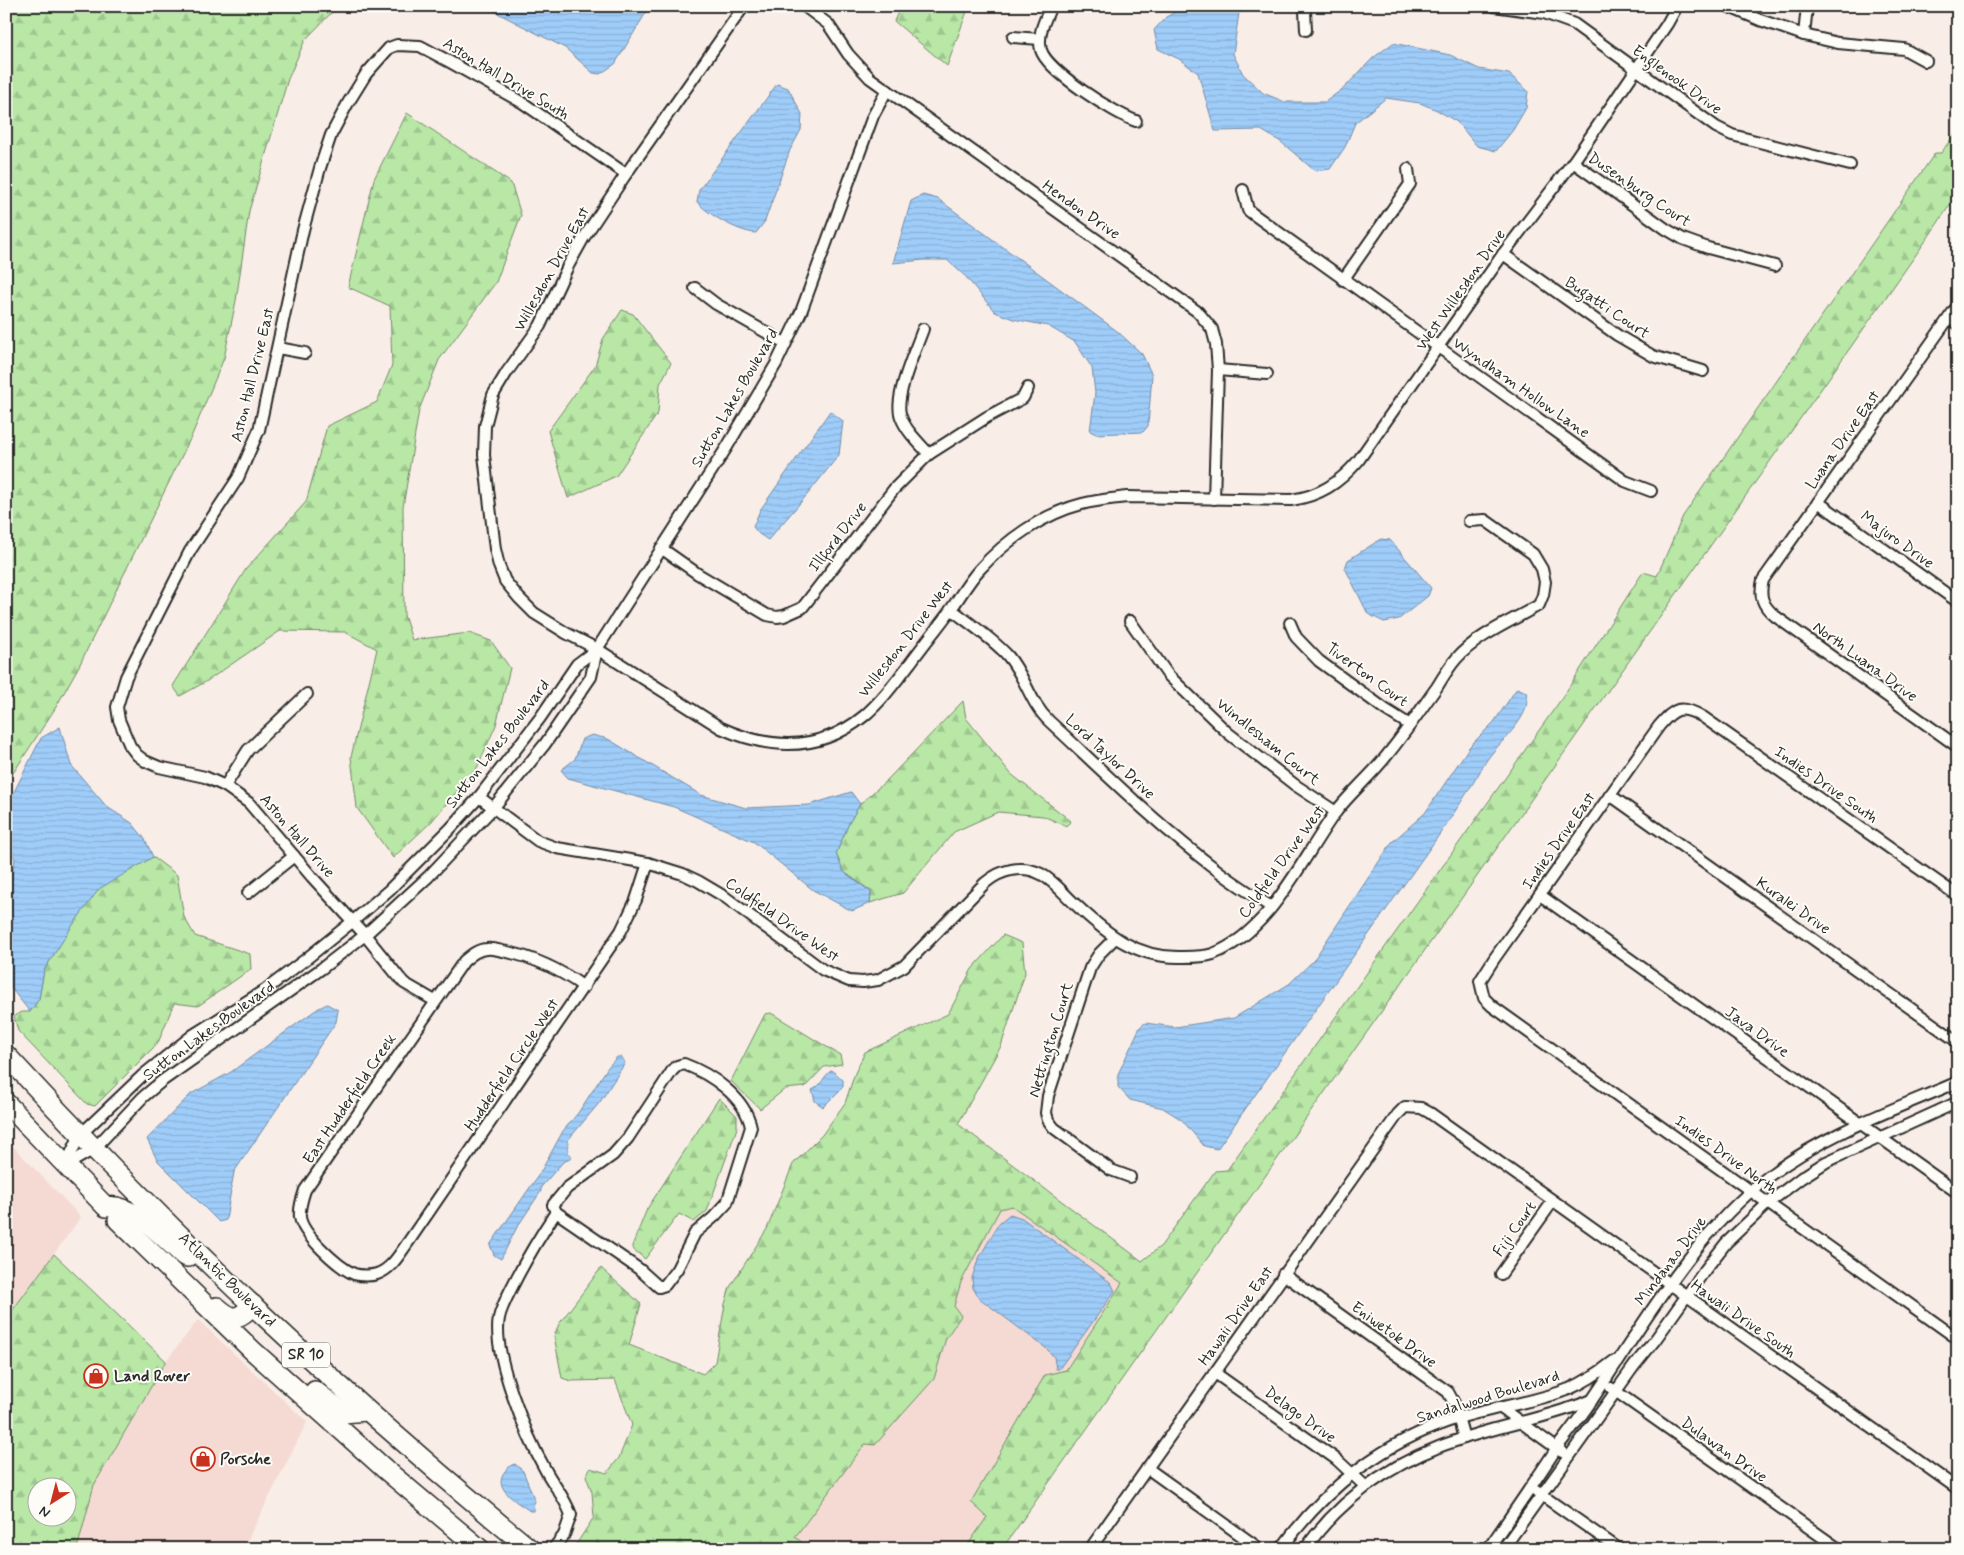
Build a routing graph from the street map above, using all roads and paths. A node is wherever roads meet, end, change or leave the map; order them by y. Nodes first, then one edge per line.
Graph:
1 (744, 6) edge
2 (804, 6) edge
3 (1051, 6) edge
4 (1306, 6) edge
5 (1494, 6) edge
6 (1676, 6) edge
7 (1727, 6) edge
8 (1807, 6) edge
9 (1306, 30) dead end
10 (1804, 35) junction
11 (1013, 36) dead end
12 (1040, 39) junction
13 (389, 48) joint
14 (1926, 61) dead end
15 (1637, 68) junction
16 (887, 90) junction
17 (1136, 121) dead end
18 (1573, 162) junction
19 (1850, 165) dead end
20 (1408, 169) dead end
21 (626, 174) junction
22 (1243, 190) dead end
23 (1503, 254) junction
24 (1775, 266) dead end
25 (1343, 280) junction
26 (695, 288) dead end
27 (1958, 305) edge
28 (1949, 318) junction
29 (1958, 324) edge
30 (923, 329) dead end
31 (785, 343) junction
32 (278, 348) junction
33 (1438, 348) junction
34 (305, 354) dead end
35 (1218, 370) junction
36 (1703, 371) dead end
37 (1267, 374) dead end
38 (1028, 388) dead end
39 (929, 454) junction
40 (1651, 491) dead end
41 (1214, 499) junction
42 (1818, 502) junction
43 (1469, 521) dead end
44 (661, 548) junction
45 (1760, 596) joint
46 (1958, 602) edge
47 (951, 609) junction
48 (1130, 622) dead end
49 (1290, 623) dead end
50 (597, 649) junction
51 (307, 694) dead end
52 (1672, 711) joint
53 (1410, 725) junction
54 (122, 729) joint
55 (1958, 747) edge
56 (226, 786) junction
57 (1610, 795) junction
58 (479, 797) junction
59 (494, 807) junction
60 (1336, 812) junction
61 (294, 856) junction
62 (648, 863) junction
63 (248, 893) dead end
64 (1540, 895) junction
65 (1958, 896) edge
66 (1271, 906) junction
67 (352, 922) junction
68 (365, 935) junction
69 (1114, 938) junction
70 (584, 987) junction
71 (1482, 992) joint
72 (435, 1001) junction
73 (222, 1016) junction
74 (233, 1030) junction
75 (1958, 1042) edge
76 (6, 1055) edge
77 (1958, 1082) edge
78 (1958, 1102) edge
79 (6, 1103) edge
80 (1413, 1107) joint
81 (1859, 1124) junction
82 (80, 1134) junction
83 (1880, 1137) junction
84 (94, 1149) junction
85 (65, 1166) junction
86 (1130, 1177) dead end
87 (1752, 1192) junction
88 (1958, 1193) edge
89 (1553, 1200) junction
90 (1767, 1204) junction
91 (556, 1212) junction
92 (112, 1214) junction
93 (300, 1217) joint
94 (206, 1261) junction
95 (170, 1271) junction
96 (1283, 1274) junction
97 (1502, 1274) dead end
98 (1670, 1285) junction
99 (1686, 1297) junction
100 (254, 1305) junction
101 (235, 1333) junction
102 (1958, 1339) edge
103 (1619, 1358) junction
104 (1215, 1373) junction
105 (1592, 1376) junction
106 (1602, 1383) junction
107 (1615, 1392) junction
108 (1592, 1400) junction
109 (1501, 1408) junction
110 (366, 1411) junction
111 (1458, 1418) junction
112 (1522, 1423) junction
113 (1464, 1438) junction
114 (1556, 1449) junction
115 (1570, 1455) junction
116 (1147, 1468) junction
117 (1352, 1473) junction
118 (1365, 1486) junction
119 (1531, 1488) junction
120 (1958, 1489) edge
121 (1541, 1495) junction
122 (480, 1549) edge
123 (530, 1549) edge
124 (553, 1549) edge
125 (1090, 1549) edge
126 (1260, 1549) edge
127 (1281, 1549) edge
128 (1305, 1549) edge
129 (1488, 1549) edge
130 (1503, 1549) edge
131 (1619, 1549) edge
132 (1839, 1549) edge

1 - 21 street, Willesdon Drive East
2 - 16 street, Hendon Drive
3 - 12 street
4 - 9 street
5 - 15 street, Englenook Drive
6 - 15 street, West Willesdon Drive
7 - 10 street
8 - 10 street
10 - 14 street
11 - 12 street
12 - 17 street
13 - 21 street, Aston Hall Drive South
13 - 32 street, Aston Hall Drive East
15 - 18 street, West Willesdon Drive
15 - 19 street, Englenook Drive
16 - 31 street, Sutton Lakes Boulevard
16 - 35 street, Hendon Drive
18 - 23 street, West Willesdon Drive
18 - 24 street, Dusenburg Court
20 - 25 street
21 - 50 street, Willesdon Drive East
22 - 25 street, Wyndham Hollow Lane
23 - 33 street, West Willesdon Drive
23 - 36 street, Bugatti Court
25 - 33 street, Wyndham Hollow Lane
26 - 31 street
27 - 28 street, Luana Drive East
28 - 29 street
28 - 42 street, Luana Drive East
30 - 39 street
31 - 44 street, Sutton Lakes Boulevard
32 - 34 street
32 - 54 street, Aston Hall Drive East
33 - 40 street, Wyndham Hollow Lane
33 - 41 street, West Willesdon Drive
35 - 37 street
35 - 41 street, Hendon Drive
38 - 39 street, Illford Drive
39 - 44 street, Illford Drive
41 - 47 street, Willesdon Drive West
42 - 45 street, Luana Drive East
42 - 46 street, Majuro Drive
43 - 53 street, Coldfield Drive West
44 - 50 street, Sutton Lakes Boulevard
45 - 55 street, North Luana Drive
47 - 50 street, Willesdon Drive West
47 - 66 street, Lord Taylor Drive
48 - 60 street, Windlesham Court
49 - 53 street, Tiverton Court
50 - 58 street, Sutton Lakes Boulevard
50 - 59 street, Sutton Lakes Boulevard
51 - 56 street
52 - 57 street, Indies Drive East
52 - 65 street, Indies Drive South
53 - 60 street, Coldfield Drive West
54 - 56 street, Aston Hall Drive
56 - 61 street, Aston Hall Drive
57 - 64 street, Indies Drive East
57 - 75 street, Kuralei Drive
58 - 59 street, Coldfield Drive West
58 - 67 street, Sutton Lakes Boulevard
59 - 62 street, Coldfield Drive West
59 - 68 street, Sutton Lakes Boulevard
60 - 66 street, Coldfield Drive West
61 - 63 street
61 - 67 street, Aston Hall Drive
62 - 69 street, Coldfield Drive West
62 - 70 street, Hudderfield Circle West
64 - 71 street, Indies Drive East
64 - 81 street, Java Drive
66 - 69 street, Coldfield Drive West
67 - 68 street, Aston Hall Drive
67 - 73 street, Sutton Lakes Boulevard
68 - 72 street, Aston Hall Drive
68 - 74 street, Sutton Lakes Boulevard
69 - 86 street, Nettington Court
70 - 72 street, East Hudderfield Creek
70 - 93 street, Hudderfield Circle West
71 - 87 street, Indies Drive North
72 - 93 street, East Hudderfield Creek
73 - 74 street
73 - 82 street, Sutton Lakes Boulevard
74 - 84 street, Sutton Lakes Boulevard
76 - 82 highway, Atlantic Boulevard / SR 10
77 - 81 street, Mindanao Drive
78 - 83 street, Mindanao Drive
79 - 85 highway, Atlantic Boulevard / SR 10
80 - 89 street, Hawaii Drive South
80 - 96 street, Hawaii Drive East
81 - 83 street, Java Drive
81 - 87 street, Mindanao Drive
82 - 84 highway, Atlantic Boulevard / SR 10
82 - 85 street, Sutton Lakes Boulevard
83 - 88 street, Java Drive
83 - 90 street, Mindanao Drive
84 - 85 street, Sutton Lakes Boulevard
84 - 94 highway, Atlantic Boulevard / SR 10
85 - 92 highway, Atlantic Boulevard / SR 10
87 - 90 street, Indies Drive North
87 - 98 street, Mindanao Drive
89 - 97 street, Fiji Court
89 - 98 street, Hawaii Drive South
90 - 99 street, Mindanao Drive
90 - 102 street, Indies Drive North
91 - 91 street
91 - 124 street
92 - 94 highway
92 - 95 highway, Atlantic Boulevard / SR 10
94 - 100 highway, Atlantic Boulevard / SR 10
95 - 100 highway
95 - 101 highway, Atlantic Boulevard / SR 10
96 - 104 street, Hawaii Drive East
96 - 111 street, Eniwetok Drive
98 - 99 street, Hawaii Drive South
98 - 103 street, Mindanao Drive
99 - 107 street, Mindanao Drive
99 - 120 street, Hawaii Drive South
100 - 110 highway, Atlantic Boulevard / SR 10
101 - 110 highway
101 - 122 highway, Atlantic Boulevard / SR 10
103 - 105 street, Sandalwood Boulevard
103 - 106 street, Mindanao Drive
104 - 116 street, Hawaii Drive East
104 - 117 street, Delago Drive
105 - 106 street, Dulawan Drive
105 - 109 street, Sandalwood Boulevard
106 - 107 street, Dulawan Drive
106 - 108 street, Mindanao Drive
107 - 108 street, Sandalwood Boulevard
107 - 115 street, Mindanao Drive
107 - 132 street, Dulawan Drive
108 - 112 street, Sandalwood Boulevard
108 - 114 street, Mindanao Drive
109 - 111 street, Sandalwood Boulevard
109 - 112 street
110 - 123 highway, Atlantic Boulevard / SR 10
111 - 113 street, Eniwetok Drive
111 - 117 street, Sandalwood Boulevard
112 - 113 street, Sandalwood Boulevard
112 - 114 street
113 - 118 street, Sandalwood Boulevard
114 - 115 street
114 - 119 street, Mindanao Drive
115 - 121 street, Mindanao Drive
116 - 125 street, Hawaii Drive East
116 - 126 street
117 - 118 street, Delago Drive
117 - 127 street, Sandalwood Boulevard
118 - 128 street, Sandalwood Boulevard
119 - 121 street
119 - 129 street, Mindanao Drive
121 - 130 street, Mindanao Drive
121 - 131 street

